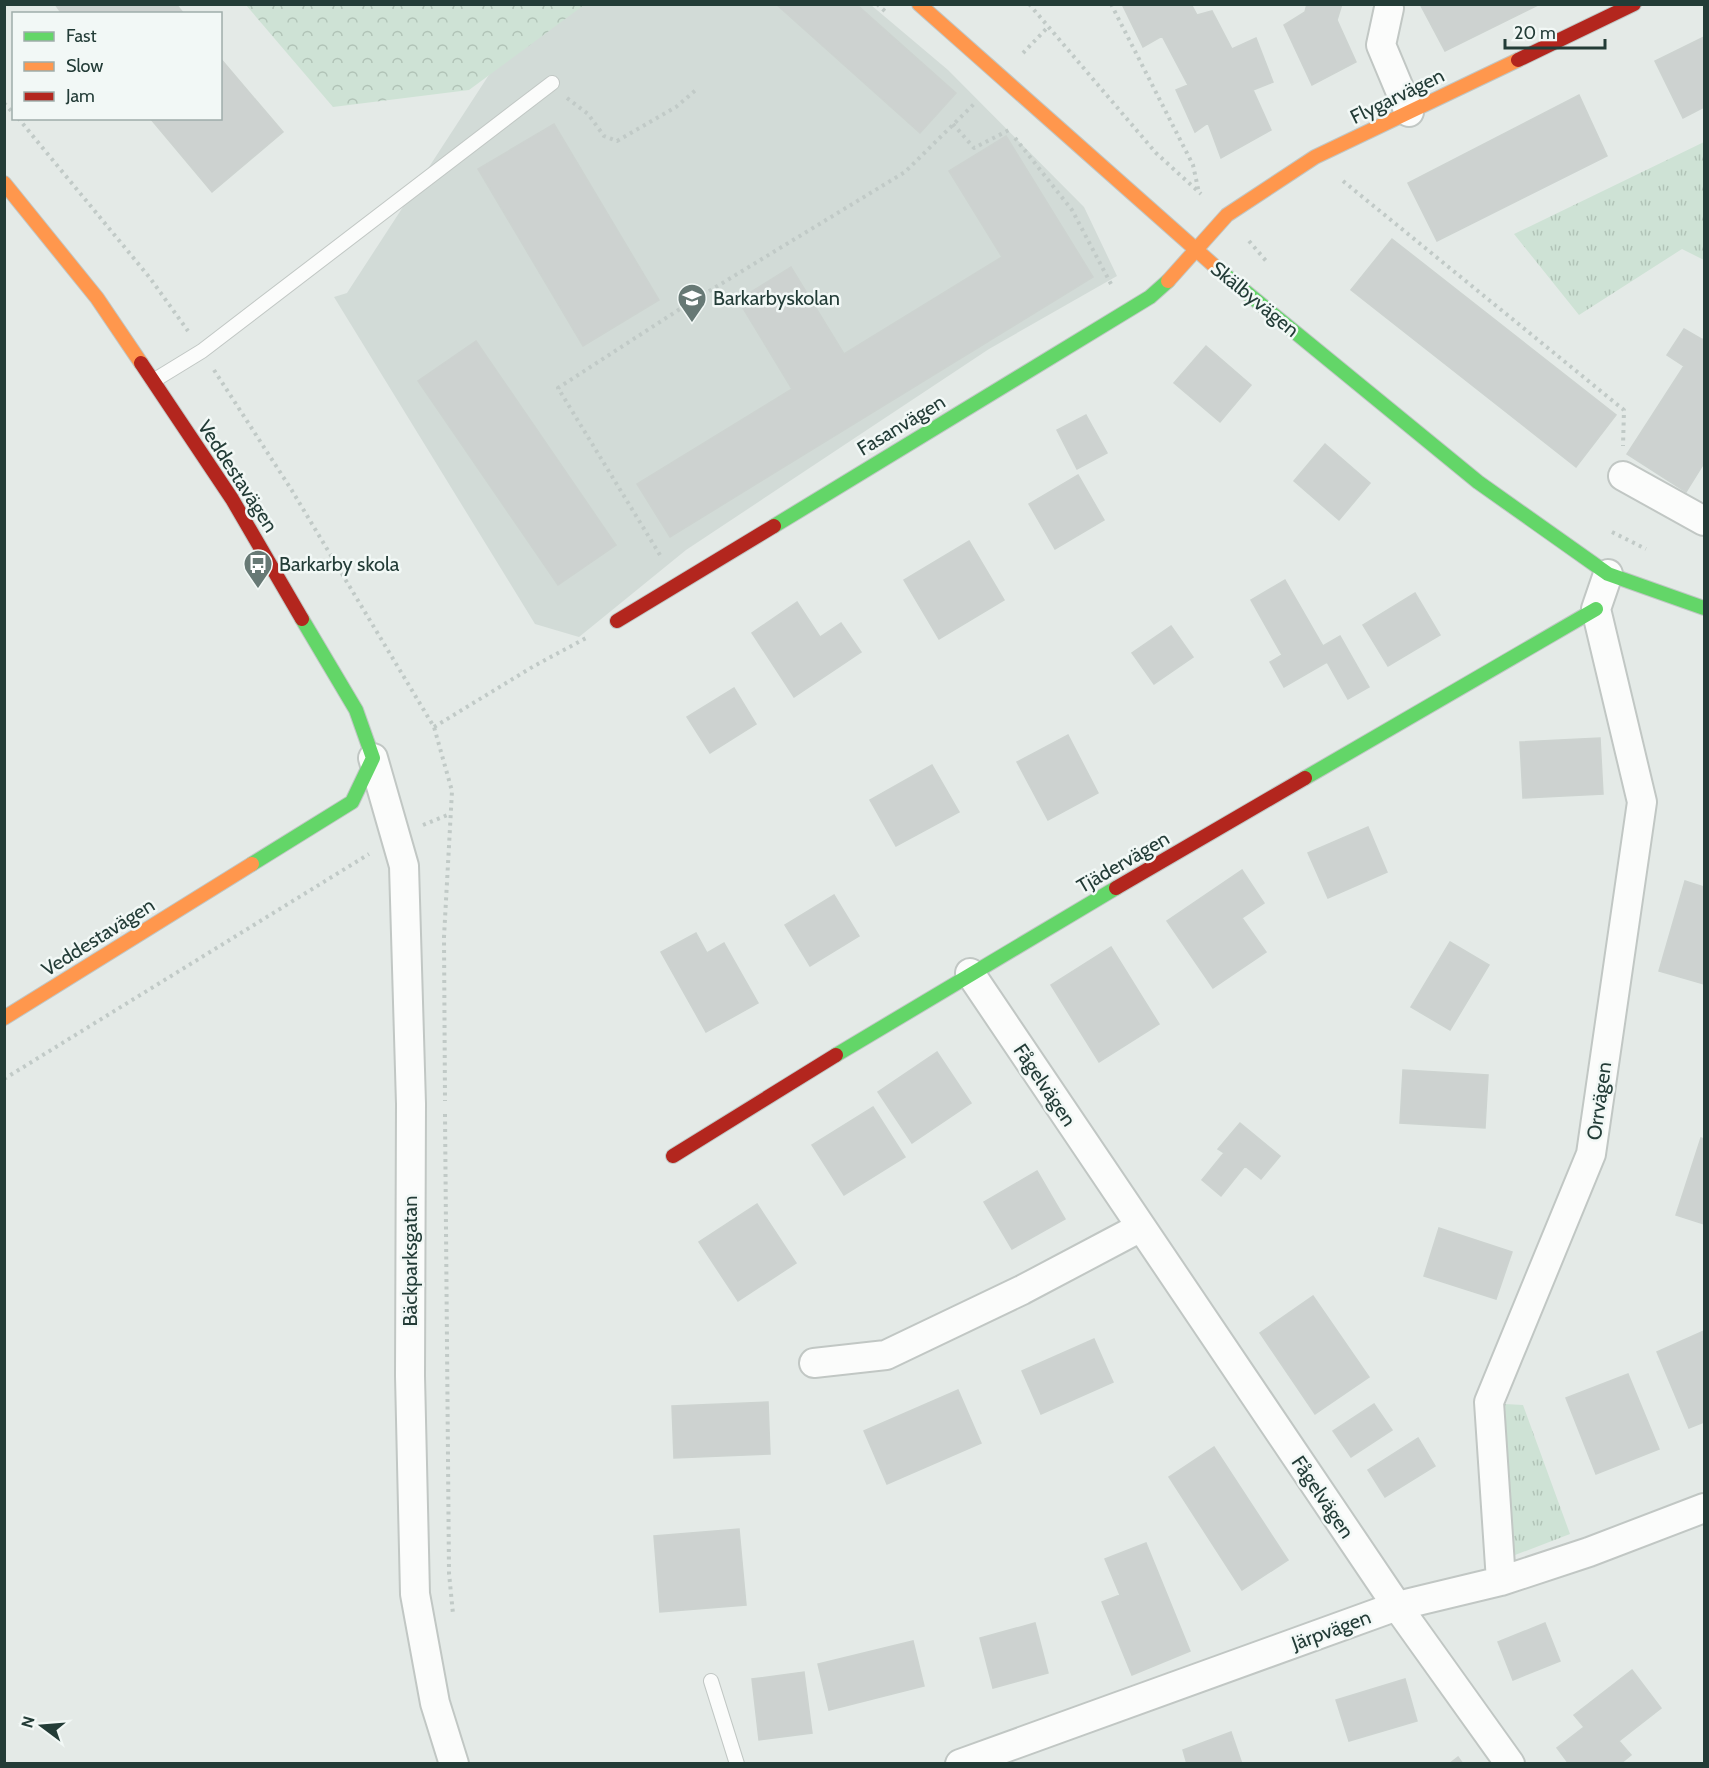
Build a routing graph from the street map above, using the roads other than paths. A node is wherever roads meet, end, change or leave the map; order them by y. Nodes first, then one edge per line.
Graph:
1 (918, 4) edge
2 (1634, 4) edge
3 (1389, 8) dead end
4 (552, 83) road end
5 (1409, 112) junction
6 (4, 183) edge
7 (1194, 249) junction
8 (153, 381) junction
9 (1623, 476) road end
10 (1704, 520) edge
11 (1608, 574) junction
12 (1704, 608) edge
13 (1596, 609) junction
14 (616, 621) road end
15 (373, 758) junction
16 (970, 973) junction
17 (4, 1018) edge
18 (673, 1156) dead end
19 (1141, 1227) junction
20 (814, 1363) dead end
21 (1704, 1508) edge
22 (1501, 1581) junction
23 (1397, 1606) junction
24 (711, 1681) dead end
25 (454, 1764) edge
26 (737, 1764) edge
27 (960, 1764) edge
28 (1510, 1764) edge

1 - 7 street, Skälbyvägen
2 - 5 street, Flygarvägen
3 - 5 street
4 - 8 lane
5 - 7 street, Flygarvägen
6 - 8 street, Veddestavägen
7 - 11 street, Skälbyvägen
7 - 14 street, Fasanvägen
8 - 15 street, Veddestavägen
9 - 10 street
11 - 12 street, Skälbyvägen
11 - 13 street
13 - 16 street, Tjädervägen
13 - 22 street, Orrvägen
15 - 17 street, Veddestavägen
15 - 25 street, Bäckparksgatan
16 - 18 street, Tjädervägen
16 - 19 street, Fågelvägen
19 - 20 street
19 - 23 street, Fågelvägen
21 - 22 street, Järpvägen
22 - 23 street, Järpvägen
23 - 27 street, Järpvägen
23 - 28 street, Fågelvägen
24 - 26 lane

